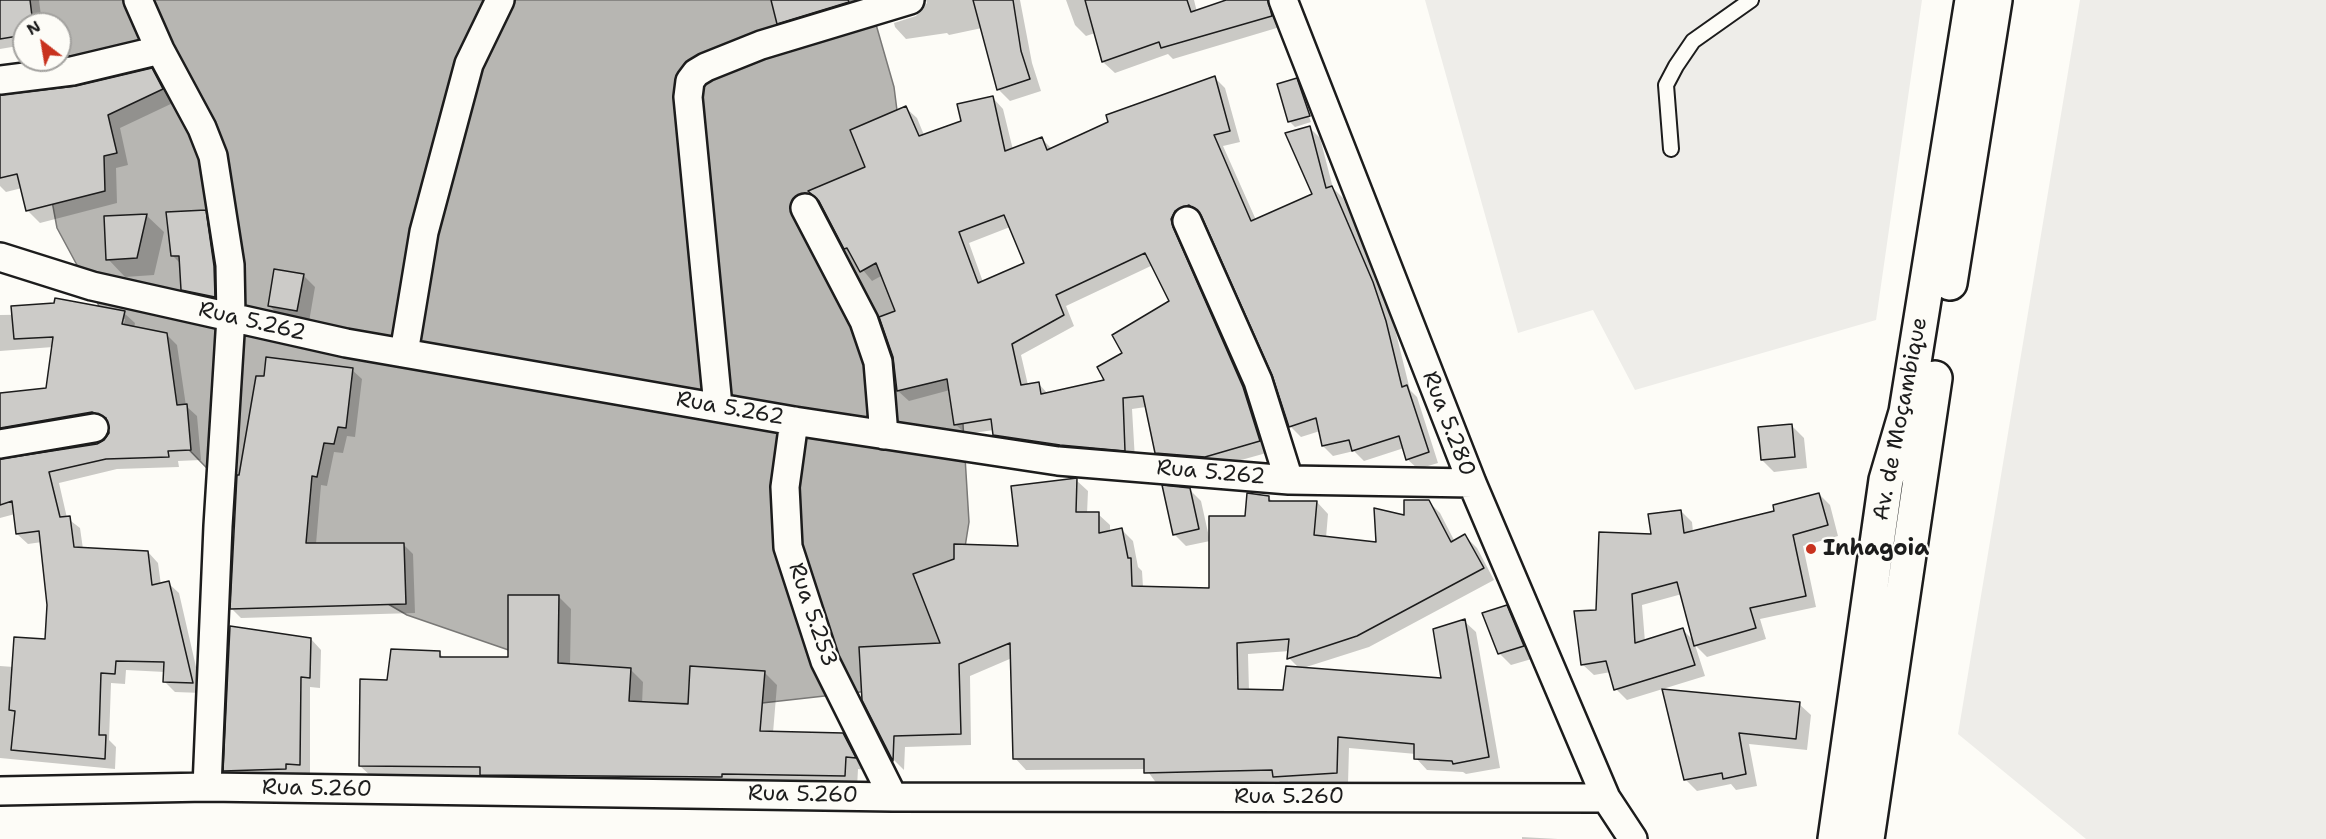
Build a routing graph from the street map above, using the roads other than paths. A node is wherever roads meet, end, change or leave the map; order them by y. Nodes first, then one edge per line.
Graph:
1 (138, 0) edge
2 (500, 0) edge
3 (910, 0) edge
4 (1283, 0) edge
5 (1751, 0) edge
6 (1972, 0) edge
7 (1995, 0) edge
8 (160, 50) junction
9 (0, 80) edge
10 (1671, 149) dead end
11 (805, 208) dead end
12 (1187, 221) dead end
13 (0, 257) edge
14 (231, 317) junction
15 (404, 353) junction
16 (718, 406) junction
17 (794, 421) junction
18 (94, 428) dead end
19 (884, 435) junction
20 (0, 444) edge
21 (1289, 480) junction
22 (1472, 483) junction
23 (207, 787) junction
24 (0, 791) edge
25 (893, 796) junction
26 (1606, 798) junction
27 (1633, 839) edge
28 (1836, 839) edge
29 (1867, 839) edge

1 - 8 street
2 - 15 street
3 - 16 street
4 - 22 street, Rua 5.280
5 - 10 lane
6 - 28 highway, Av. de Moçambique
7 - 29 highway, Av. de Moçambique
8 - 9 street
8 - 14 street
11 - 19 street
12 - 21 street
13 - 14 street, Rua 5.262
14 - 15 street, Rua 5.262
14 - 23 street
15 - 16 street, Rua 5.262
16 - 17 street, Rua 5.262
17 - 19 street, Rua 5.262
17 - 25 street, Rua 5.253
18 - 20 street
19 - 21 street, Rua 5.262
21 - 22 street, Rua 5.262
22 - 26 street, Rua 5.280
23 - 24 street, Rua 5.260
23 - 25 street, Rua 5.260
25 - 26 street, Rua 5.260
26 - 27 street, Rua 5.280

